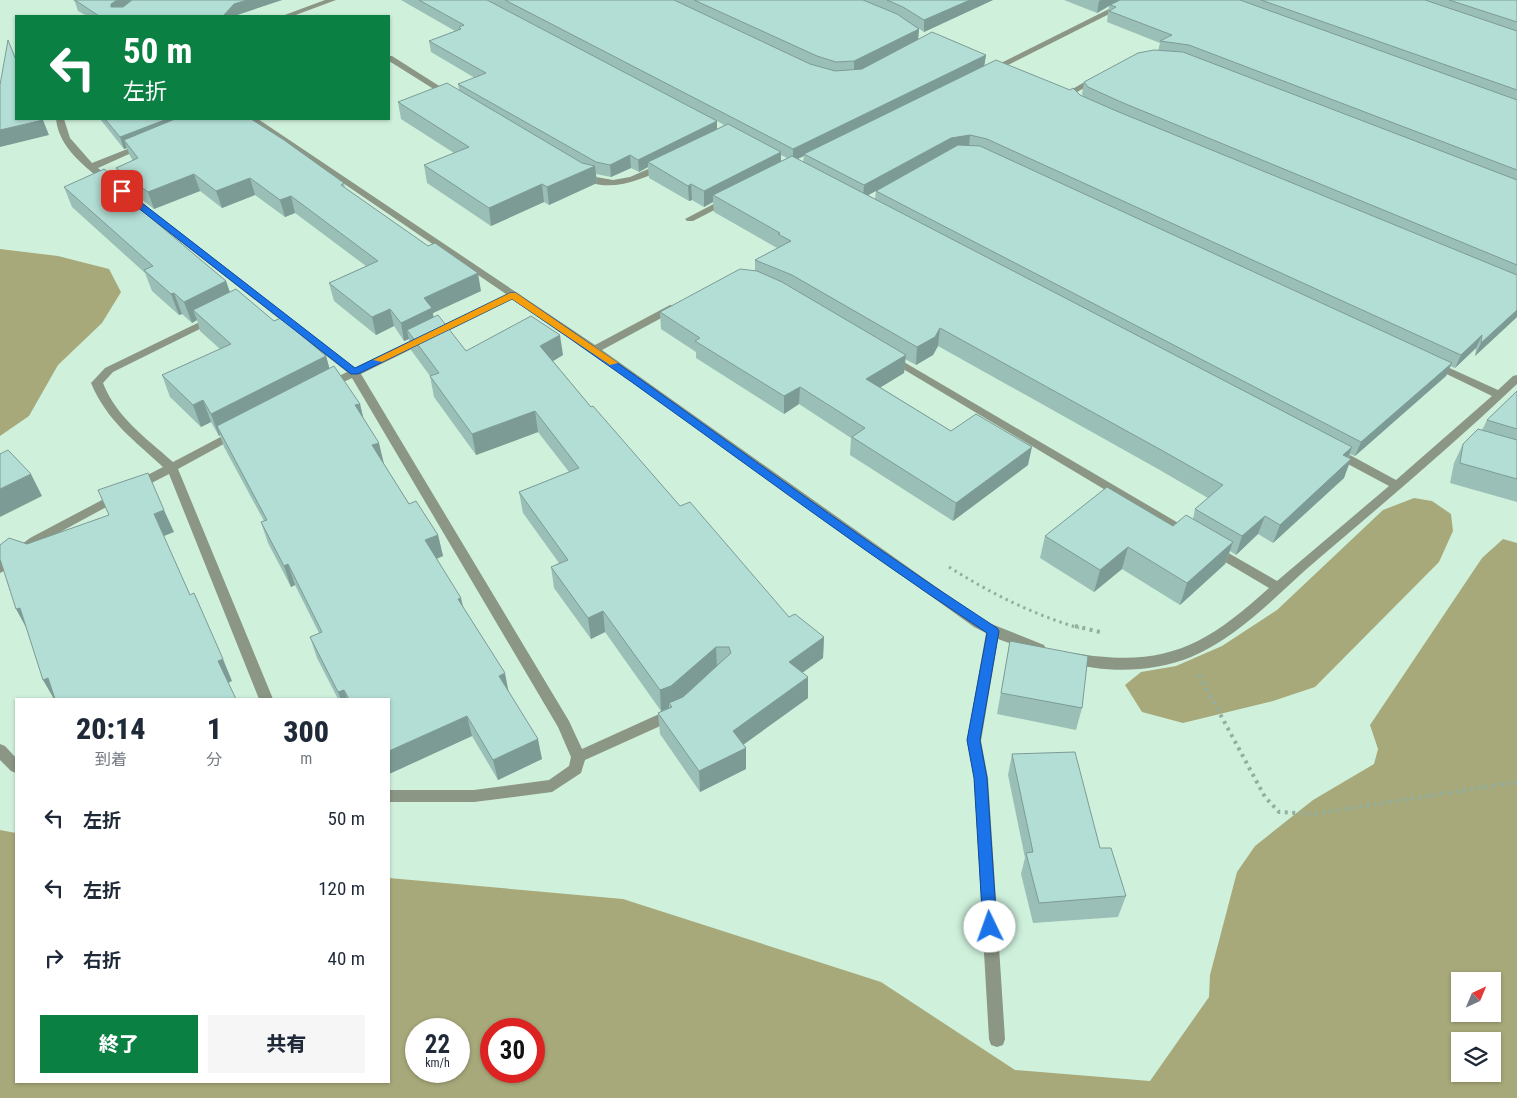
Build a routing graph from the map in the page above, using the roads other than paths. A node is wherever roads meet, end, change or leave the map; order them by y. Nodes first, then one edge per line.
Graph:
1 (332, 0) edge
2 (1133, 0) edge
3 (306, 9) junction
4 (289, 15) edge
5 (316, 15) edge
6 (390, 59) edge
7 (1108, 72) edge
8 (982, 74) edge
9 (463, 103) edge
10 (1090, 107) edge
11 (60, 120) edge
12 (254, 120) edge
13 (155, 141) edge
14 (676, 160) edge
15 (91, 167) junction
16 (571, 168) edge
17 (733, 197) edge
18 (690, 219) dead end
19 (513, 295) junction
20 (683, 302) edge
21 (223, 313) edge
22 (594, 350) junction
23 (880, 351) edge
24 (1427, 361) edge
25 (354, 372) junction
26 (1517, 378) edge
27 (320, 390) edge
28 (1499, 395) junction
29 (250, 427) edge
30 (1451, 437) junction
31 (1470, 443) edge
32 (1328, 448) edge
33 (172, 468) junction
34 (1398, 484) junction
35 (0, 568) edge
36 (1277, 588) junction
37 (993, 631) junction
38 (1048, 653) edge
39 (1065, 657) edge
40 (266, 698) edge
41 (686, 706) edge
42 (0, 750) edge
43 (578, 757) junction
44 (15, 766) edge
45 (390, 796) edge
46 (997, 1039) dead end

1 - 3 street
2 - 8 street
3 - 4 street
3 - 5 street
6 - 9 street
7 - 10 street
11 - 15 street
12 - 19 street
13 - 15 street
14 - 16 street
15 - 25 street
17 - 18 street
19 - 22 street
19 - 25 street
20 - 22 street
21 - 33 street
22 - 37 street
23 - 36 street
24 - 28 street
25 - 27 street
25 - 43 street
26 - 28 street
28 - 30 street
29 - 33 street
30 - 31 street
30 - 34 street
32 - 34 street
33 - 35 street
33 - 40 street
34 - 36 street
36 - 39 street
37 - 38 street
37 - 46 street
41 - 43 street
42 - 44 street
43 - 45 street

